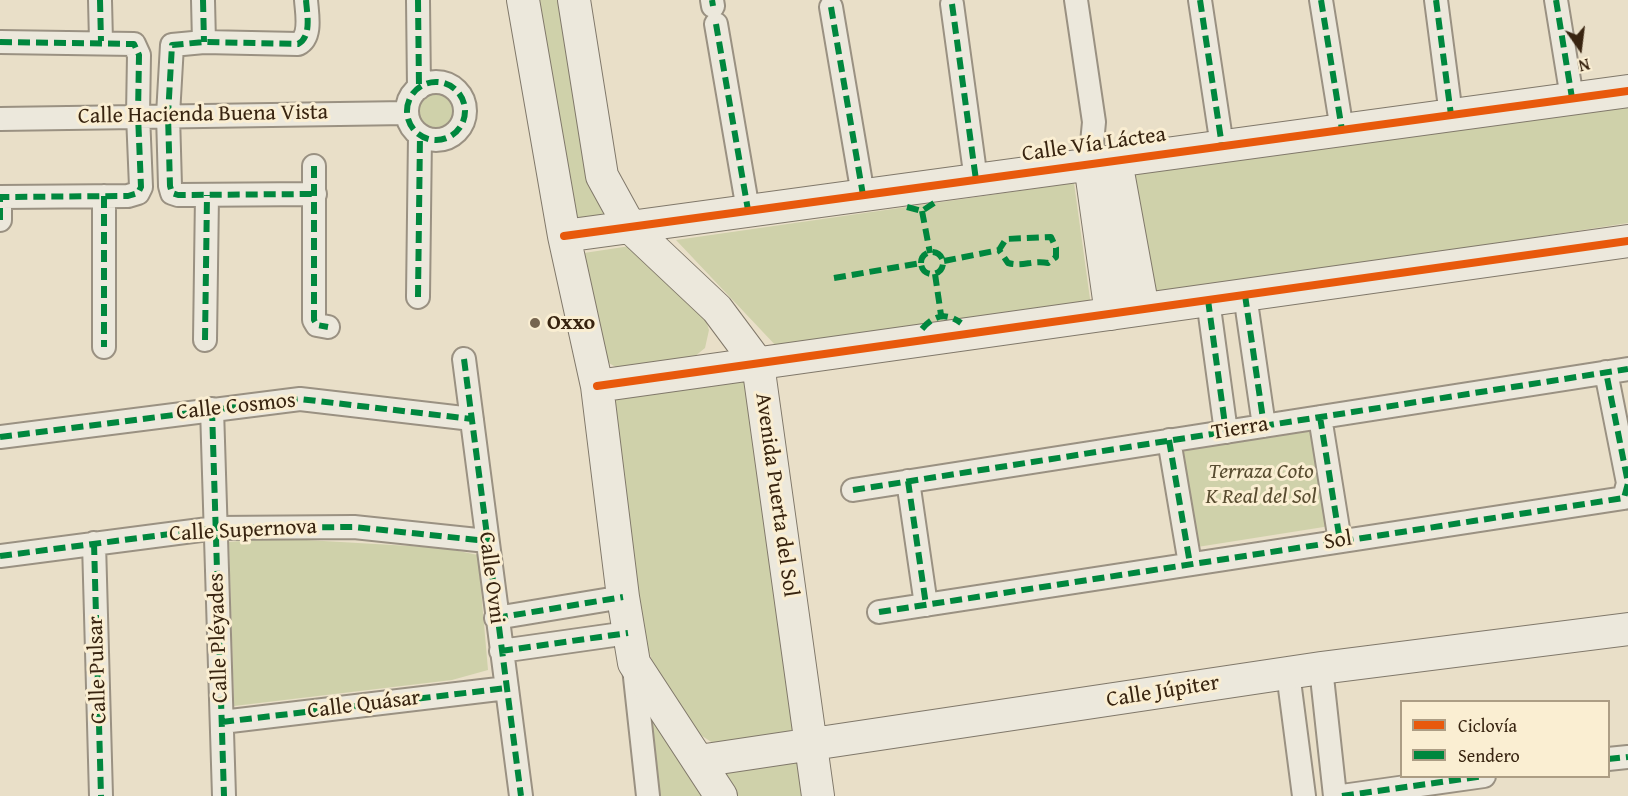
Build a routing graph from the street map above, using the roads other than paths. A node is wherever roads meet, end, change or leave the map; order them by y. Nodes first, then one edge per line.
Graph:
1 (100, 0) edge
2 (203, 0) edge
3 (306, 0) edge
4 (418, 0) edge
5 (523, 0) edge
6 (574, 0) edge
7 (1076, 0) edge
8 (1200, 0) edge
9 (1321, 0) edge
10 (1436, 0) edge
11 (1556, 0) edge
12 (952, 4) dead end
13 (831, 7) dead end
14 (713, 10) edge
15 (101, 41) junction
16 (0, 42) edge
17 (204, 42) junction
18 (419, 88) junction
19 (1628, 90) edge
20 (1572, 98) junction
21 (407, 113) junction
22 (138, 115) junction
23 (168, 115) junction
24 (1451, 115) junction
25 (0, 118) edge
26 (1342, 130) junction
27 (420, 135) junction
28 (1222, 146) junction
29 (1103, 162) junction
30 (314, 166) dead end
31 (976, 180) junction
32 (315, 194) junction
33 (207, 195) junction
34 (863, 195) junction
35 (104, 196) junction
36 (0, 197) edge
37 (748, 210) junction
38 (0, 220) edge
39 (630, 227) junction
40 (564, 236) junction
41 (1628, 241) edge
42 (1245, 295) junction
43 (418, 297) dead end
44 (1208, 300) junction
45 (717, 309) junction
46 (1143, 309) junction
47 (1111, 314) junction
48 (328, 327) dead end
49 (205, 340) dead end
50 (104, 347) dead end
51 (464, 359) dead end
52 (758, 363) junction
53 (1628, 369) edge
54 (705, 371) junction
55 (1606, 372) junction
56 (597, 386) junction
57 (212, 409) junction
58 (1320, 417) junction
59 (472, 419) junction
60 (1264, 426) junction
61 (1226, 432) junction
62 (0, 437) edge
63 (1169, 440) junction
64 (908, 481) junction
65 (853, 490) dead end
66 (216, 528) junction
67 (487, 541) junction
68 (1340, 541) junction
69 (94, 543) junction
70 (0, 556) edge
71 (1190, 564) junction
72 (623, 597) junction
73 (926, 605) junction
74 (879, 612) dead end
75 (496, 618) junction
76 (1628, 629) edge
77 (631, 648) junction
78 (501, 651) junction
79 (1321, 668) junction
80 (1288, 673) junction
81 (507, 688) junction
82 (222, 722) junction
83 (812, 746) junction
84 (1628, 757) edge
85 (1610, 759) edge
86 (699, 761) junction
87 (1478, 778) edge
88 (1393, 793) edge
89 (101, 796) edge
90 (224, 796) edge
91 (521, 796) edge
92 (648, 796) edge
93 (721, 796) edge
94 (818, 796) edge
95 (1304, 796) edge
96 (1335, 796) edge
97 (1342, 796) edge

1 - 15 street
2 - 17 street
3 - 17 street
4 - 18 street
5 - 40 street
6 - 39 street, Avenida Puerta del Sol
7 - 29 street
8 - 28 street
9 - 26 street
10 - 24 street
11 - 20 street
12 - 31 street
13 - 34 street
14 - 37 street
15 - 16 street
15 - 22 street
17 - 23 street
18 - 21 street
18 - 27 street
19 - 20 street, Calle Vía Láctea
20 - 24 street, Calle Vía Láctea
21 - 23 street, Calle Hacienda Buena Vista
21 - 27 street
22 - 23 street, Calle Hacienda Buena Vista
22 - 25 street, Calle Hacienda Buena Vista
22 - 35 street
23 - 33 street
24 - 26 street, Calle Vía Láctea
26 - 28 street, Calle Vía Láctea
27 - 43 street
28 - 29 street, Calle Vía Láctea
29 - 31 street, Calle Vía Láctea
29 - 46 street
29 - 47 street
30 - 32 street
31 - 34 street, Calle Vía Láctea
32 - 33 street
32 - 48 street
33 - 49 street
34 - 37 street, Calle Vía Láctea
35 - 36 street
35 - 50 street
36 - 38 street
37 - 39 street, Calle Vía Láctea
39 - 40 street, Calle Vía Láctea
39 - 45 street, Avenida Puerta del Sol
40 - 56 street
41 - 42 street
42 - 44 street
42 - 60 street
44 - 46 street
44 - 61 street
45 - 52 street, Avenida Puerta del Sol
45 - 54 street
46 - 47 street
47 - 52 street
51 - 59 street, Calle Ovni
52 - 54 street
52 - 83 street, Avenida Puerta del Sol
53 - 55 street, Tierra
54 - 56 street
55 - 58 street, Tierra
55 - 68 street, Sol
56 - 72 street
57 - 59 street, Calle Cosmos
57 - 62 street, Calle Cosmos
57 - 66 street, Calle Pléyades
58 - 60 street, Tierra
58 - 68 street
59 - 67 street, Calle Ovni
60 - 61 street, Tierra
61 - 63 street, Tierra
63 - 64 street, Tierra
63 - 71 street
64 - 65 street, Tierra
64 - 73 street
66 - 67 street, Calle Supernova
66 - 69 street, Calle Supernova
66 - 82 street, Calle Pléyades
67 - 75 street, Calle Ovni
68 - 71 street, Sol
69 - 70 street, Calle Supernova
69 - 89 street, Calle Pulsar
71 - 73 street, Sol
72 - 75 street
72 - 77 street
73 - 74 street, Sol
75 - 78 street, Calle Ovni
76 - 79 street, Calle Júpiter
77 - 78 street
77 - 86 street
77 - 92 street
78 - 81 street, Calle Ovni
79 - 80 street, Calle Júpiter
79 - 96 street
80 - 83 street, Calle Júpiter
80 - 95 street
81 - 82 street, Calle Quásar
81 - 91 street, Calle Ovni
82 - 90 street, Calle Pléyades
83 - 86 street, Calle Júpiter
83 - 94 street, Avenida Puerta del Sol
84 - 85 street
86 - 93 street
87 - 88 street
88 - 97 street

